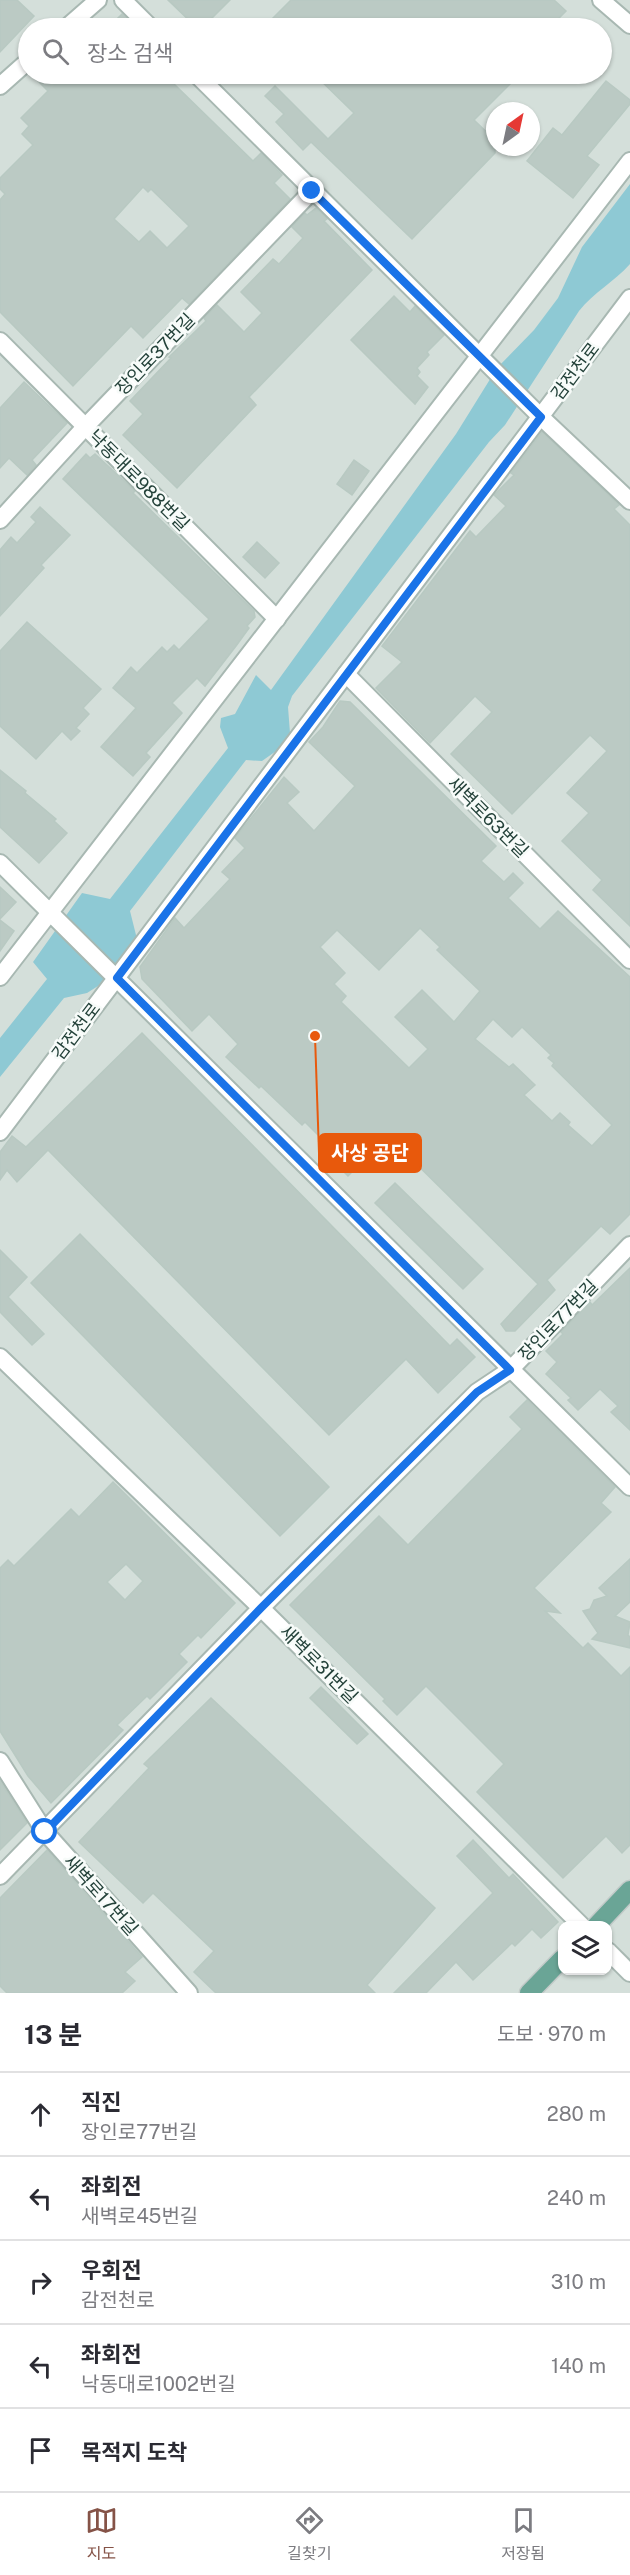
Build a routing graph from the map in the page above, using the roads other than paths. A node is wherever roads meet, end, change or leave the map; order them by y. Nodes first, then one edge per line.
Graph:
1 (98, 0) edge
2 (123, 0) edge
3 (601, 0) edge
4 (77, 18) edge
5 (141, 18) edge
6 (630, 25) edge
7 (18, 70) edge
8 (206, 84) edge
9 (0, 86) edge
10 (630, 161) edge
11 (312, 191) junction
12 (630, 298) edge
13 (0, 341) edge
14 (482, 358) junction
15 (537, 413) junction
16 (85, 427) junction
17 (630, 501) edge
18 (0, 520) edge
19 (277, 619) junction
20 (346, 674) junction
21 (0, 863) edge
22 (52, 915) junction
23 (630, 960) edge
24 (115, 975) junction
25 (0, 977) edge
26 (0, 1132) edge
27 (630, 1245) edge
28 (0, 1357) edge
29 (510, 1370) junction
30 (630, 1487) edge
31 (261, 1608) junction
32 (0, 1761) edge
33 (45, 1832) junction
34 (0, 1876) edge
35 (630, 1890) edge
36 (577, 1921) edge
37 (601, 1921) edge
38 (612, 1955) edge
39 (558, 1963) edge
40 (630, 1973) edge
41 (189, 1993) edge
42 (529, 1993) edge

1 - 4 street
2 - 5 street
3 - 6 street
7 - 9 street
8 - 11 street
10 - 14 street
11 - 14 street
11 - 16 street, 장인로37번길
12 - 15 street, 감전천로
13 - 16 street, 낙동대로988번길
14 - 15 street
14 - 19 street
15 - 17 street
15 - 20 street, 감전천로
16 - 18 street, 장인로37번길
16 - 19 street, 낙동대로988번길
19 - 22 street
20 - 23 street, 새벽로63번길
20 - 24 street, 감전천로
21 - 22 street
22 - 24 street
22 - 25 street
24 - 26 street, 감전천로
24 - 29 street
27 - 29 street, 장인로77번길
28 - 31 street, 새벽로31번길
29 - 30 street
29 - 31 street, 장인로77번길
31 - 33 street, 장인로77번길
31 - 36 street, 새벽로31번길
32 - 33 street, 새벽로17번길
33 - 34 street, 장인로77번길
33 - 41 street, 새벽로17번길
35 - 37 main road
38 - 40 street
39 - 42 main road

